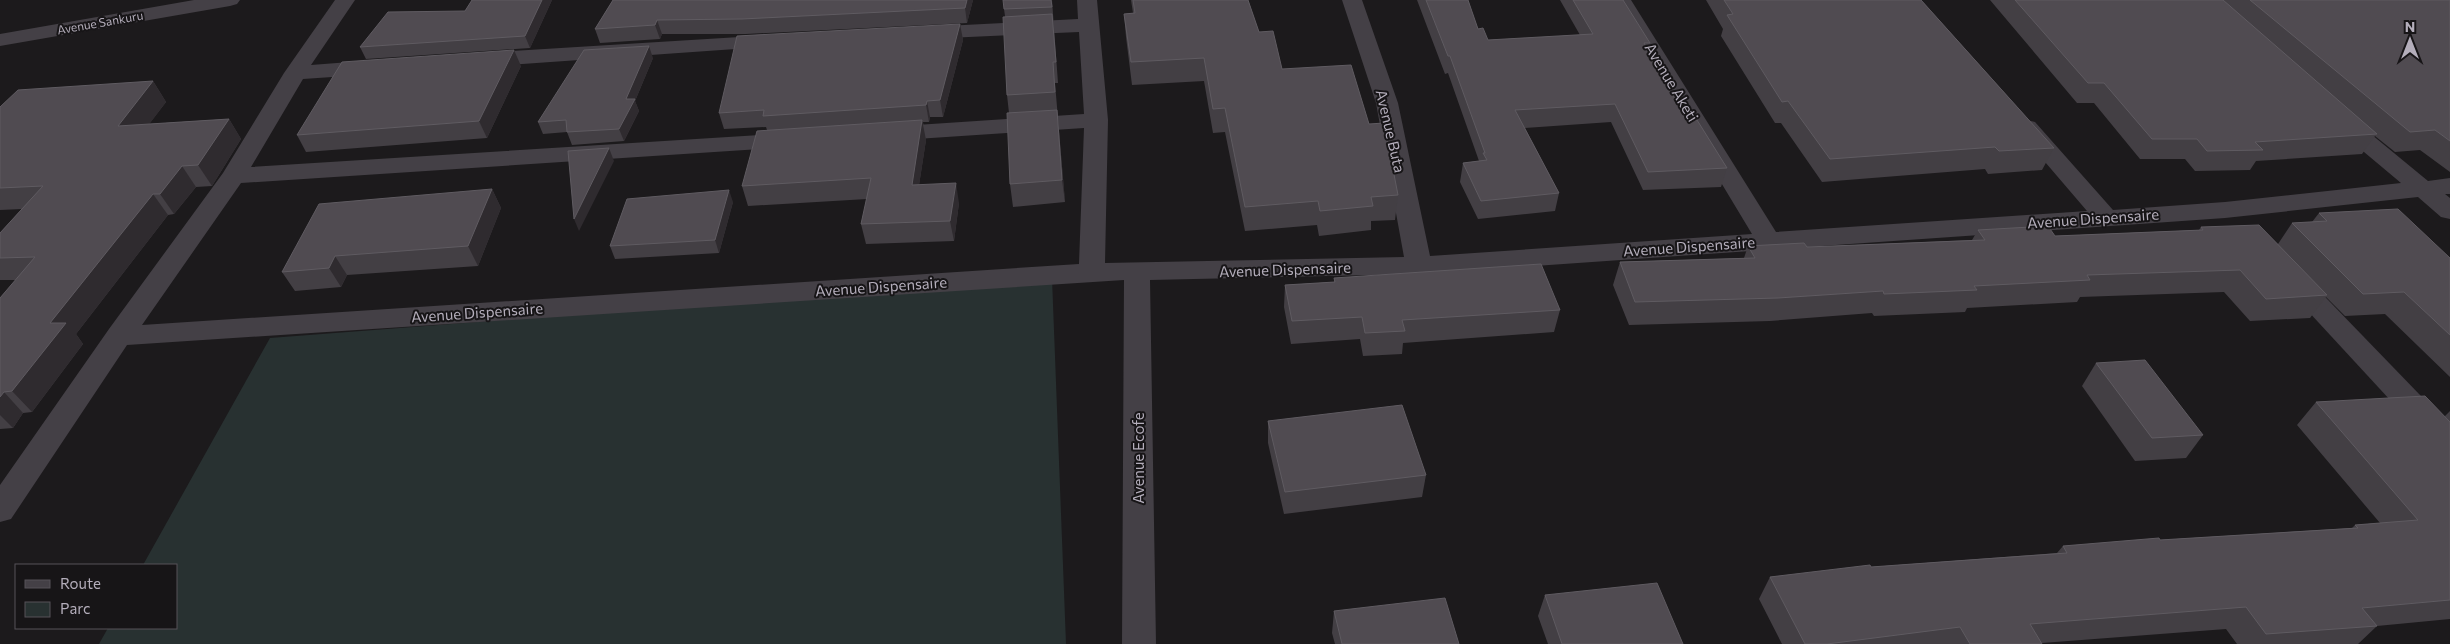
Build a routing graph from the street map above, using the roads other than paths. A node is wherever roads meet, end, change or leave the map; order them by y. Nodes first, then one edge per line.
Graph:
1 (230, 0) edge
2 (345, 0) edge
3 (1086, 0) edge
4 (1352, 0) edge
5 (1622, 0) edge
6 (1089, 25) junction
7 (900, 34) edge
8 (0, 40) edge
9 (792, 40) edge
10 (464, 61) edge
11 (394, 66) edge
12 (295, 73) junction
13 (2328, 110) edge
14 (2013, 112) edge
15 (1096, 120) junction
16 (868, 135) edge
17 (808, 139) edge
18 (234, 176) junction
19 (2450, 186) edge
20 (2421, 188) junction
21 (2225, 210) junction
22 (2450, 211) edge
23 (2105, 216) junction
24 (2246, 231) edge
25 (1769, 241) junction
26 (2274, 260) edge
27 (1419, 265) junction
28 (1092, 272) junction
29 (1137, 273) junction
30 (119, 336) junction
31 (2450, 446) edge
32 (0, 510) edge
33 (1139, 644) edge

1 - 8 street, Avenue Sankuru
2 - 12 street
3 - 6 street
4 - 27 street, Avenue Buta
5 - 25 street, Avenue Aketi
6 - 7 street
6 - 15 street
9 - 10 street
11 - 12 street
12 - 18 street
13 - 20 street
14 - 23 street
15 - 16 street
15 - 28 street
17 - 18 street
18 - 30 street
19 - 20 street, Avenue Dispensaire
20 - 21 street, Avenue Dispensaire
20 - 22 street
21 - 23 street, Avenue Dispensaire
21 - 24 street
23 - 25 street, Avenue Dispensaire
25 - 27 street, Avenue Dispensaire
26 - 31 street
27 - 29 street, Avenue Dispensaire
28 - 29 street, Avenue Dispensaire
28 - 30 street, Avenue Dispensaire
29 - 33 street, Avenue Ecofe
30 - 32 street

